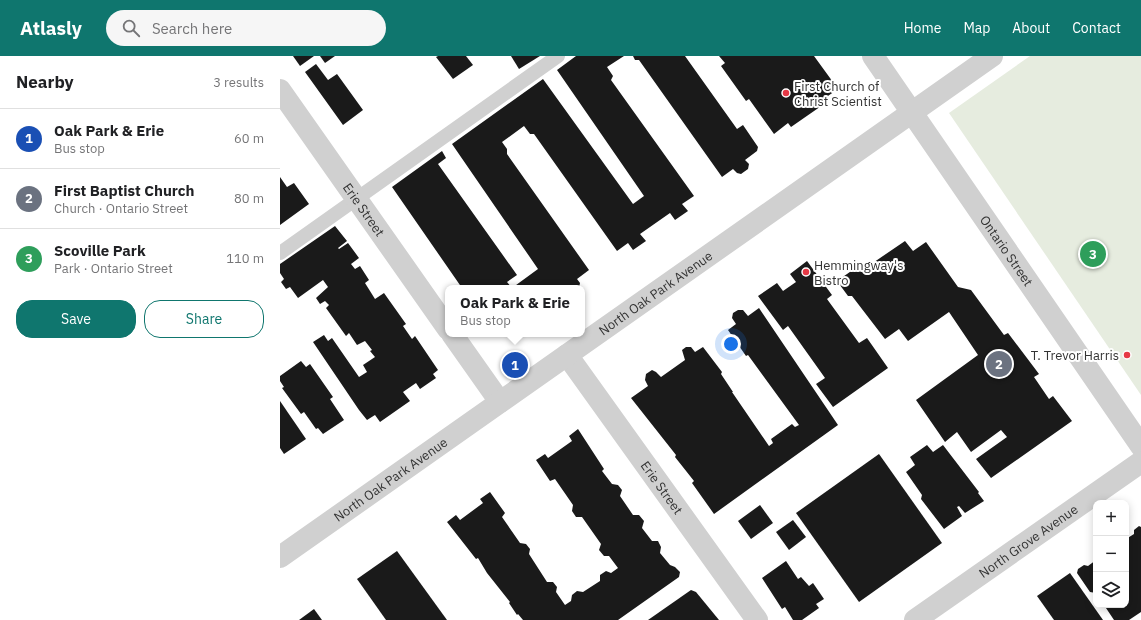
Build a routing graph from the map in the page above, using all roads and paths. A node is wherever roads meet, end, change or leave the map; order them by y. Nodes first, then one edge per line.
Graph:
1 (558, 56) edge
2 (873, 56) edge
3 (992, 56) edge
4 (280, 90) edge
5 (912, 112) junction
6 (357, 199) junction
7 (280, 253) edge
8 (445, 325) edge
9 (454, 337) edge
10 (567, 355) junction
11 (500, 402) junction
12 (1141, 446) edge
13 (1141, 462) edge
14 (280, 557) edge
15 (757, 620) edge
16 (915, 620) edge

1 - 6 lane
2 - 5 street, Ontario Street
3 - 5 street, North Oak Park Avenue
4 - 6 street, Erie Street
5 - 10 street, North Oak Park Avenue
5 - 12 street, Ontario Street
6 - 7 lane
6 - 8 street, Erie Street
9 - 11 street
10 - 11 street, North Oak Park Avenue
10 - 15 street, Erie Street
11 - 14 street, North Oak Park Avenue
13 - 16 street, North Grove Avenue

